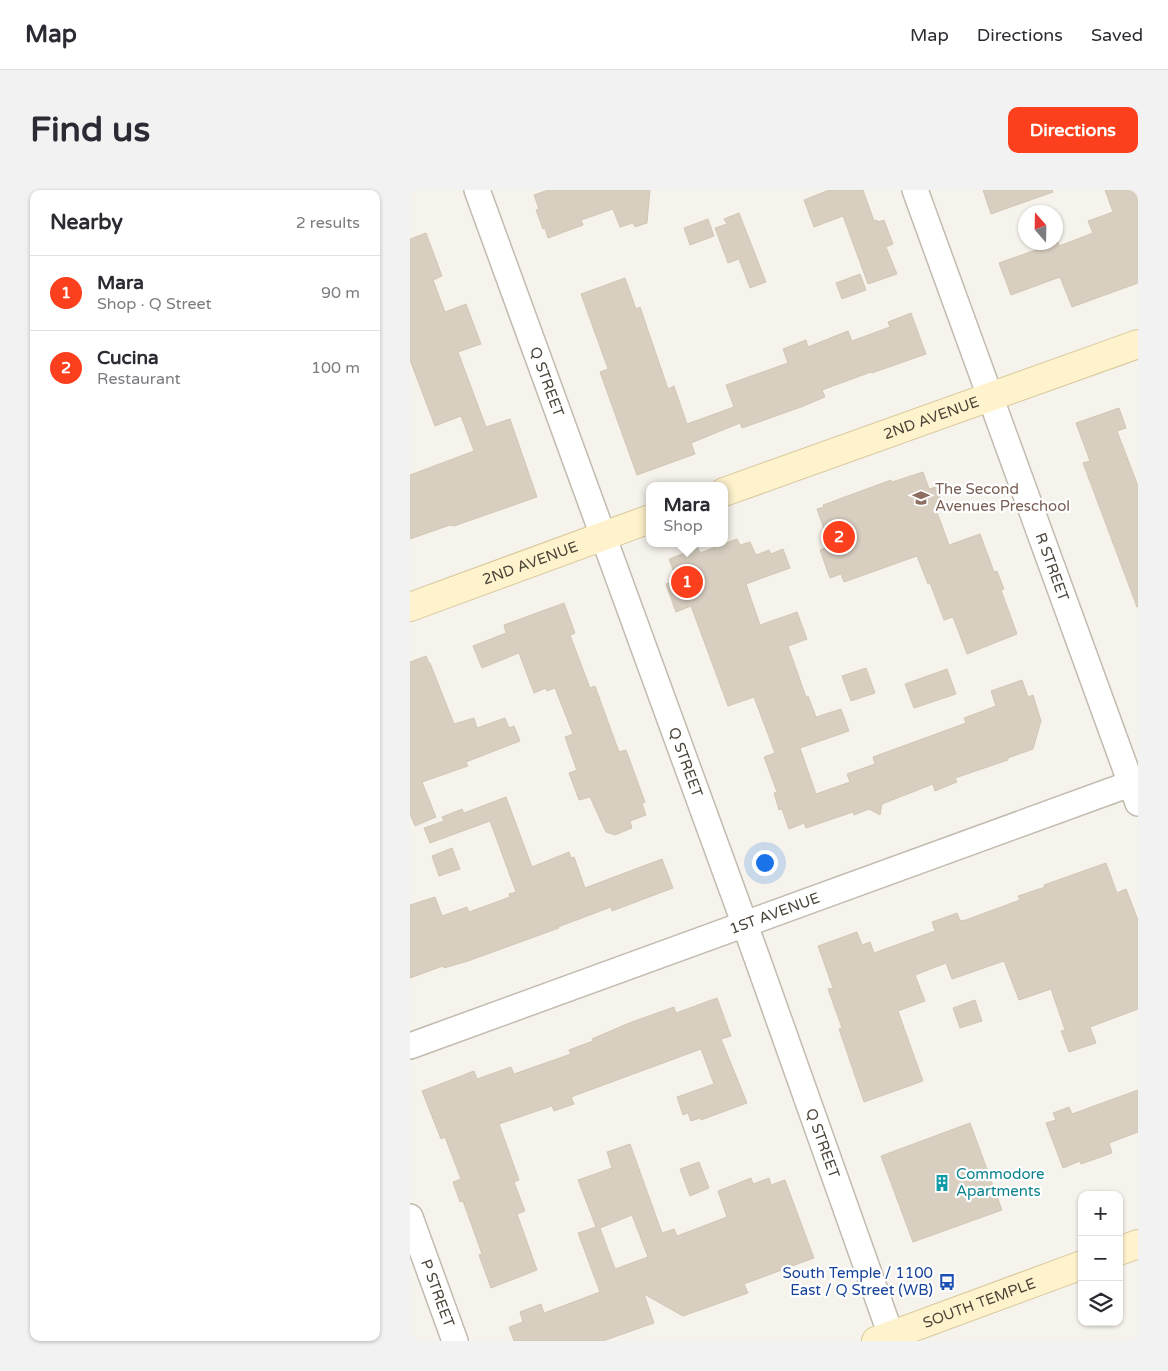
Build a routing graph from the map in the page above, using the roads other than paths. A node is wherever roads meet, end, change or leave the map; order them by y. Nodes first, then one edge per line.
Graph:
1 (476, 190) edge
2 (915, 190) edge
3 (1138, 344) edge
4 (990, 398) junction
5 (728, 491) edge
6 (646, 520) edge
7 (602, 537) junction
8 (410, 608) edge
9 (1136, 789) edge
10 (744, 925) junction
11 (410, 1046) edge
12 (410, 1217) edge
13 (1138, 1244) edge
14 (1123, 1250) edge
15 (1078, 1267) edge
16 (887, 1339) edge
17 (454, 1341) edge

1 - 7 street, Q STREET
2 - 4 street, R STREET
3 - 4 street, 2ND AVENUE
4 - 5 street, 2ND AVENUE
4 - 9 street, R STREET
6 - 7 street, 2ND AVENUE
7 - 8 street, 2ND AVENUE
7 - 10 street, Q STREET
9 - 10 street, 1ST AVENUE
10 - 11 street, 1ST AVENUE
10 - 16 street, Q STREET
12 - 17 street, P STREET
13 - 14 street
15 - 16 street, SOUTH TEMPLE

